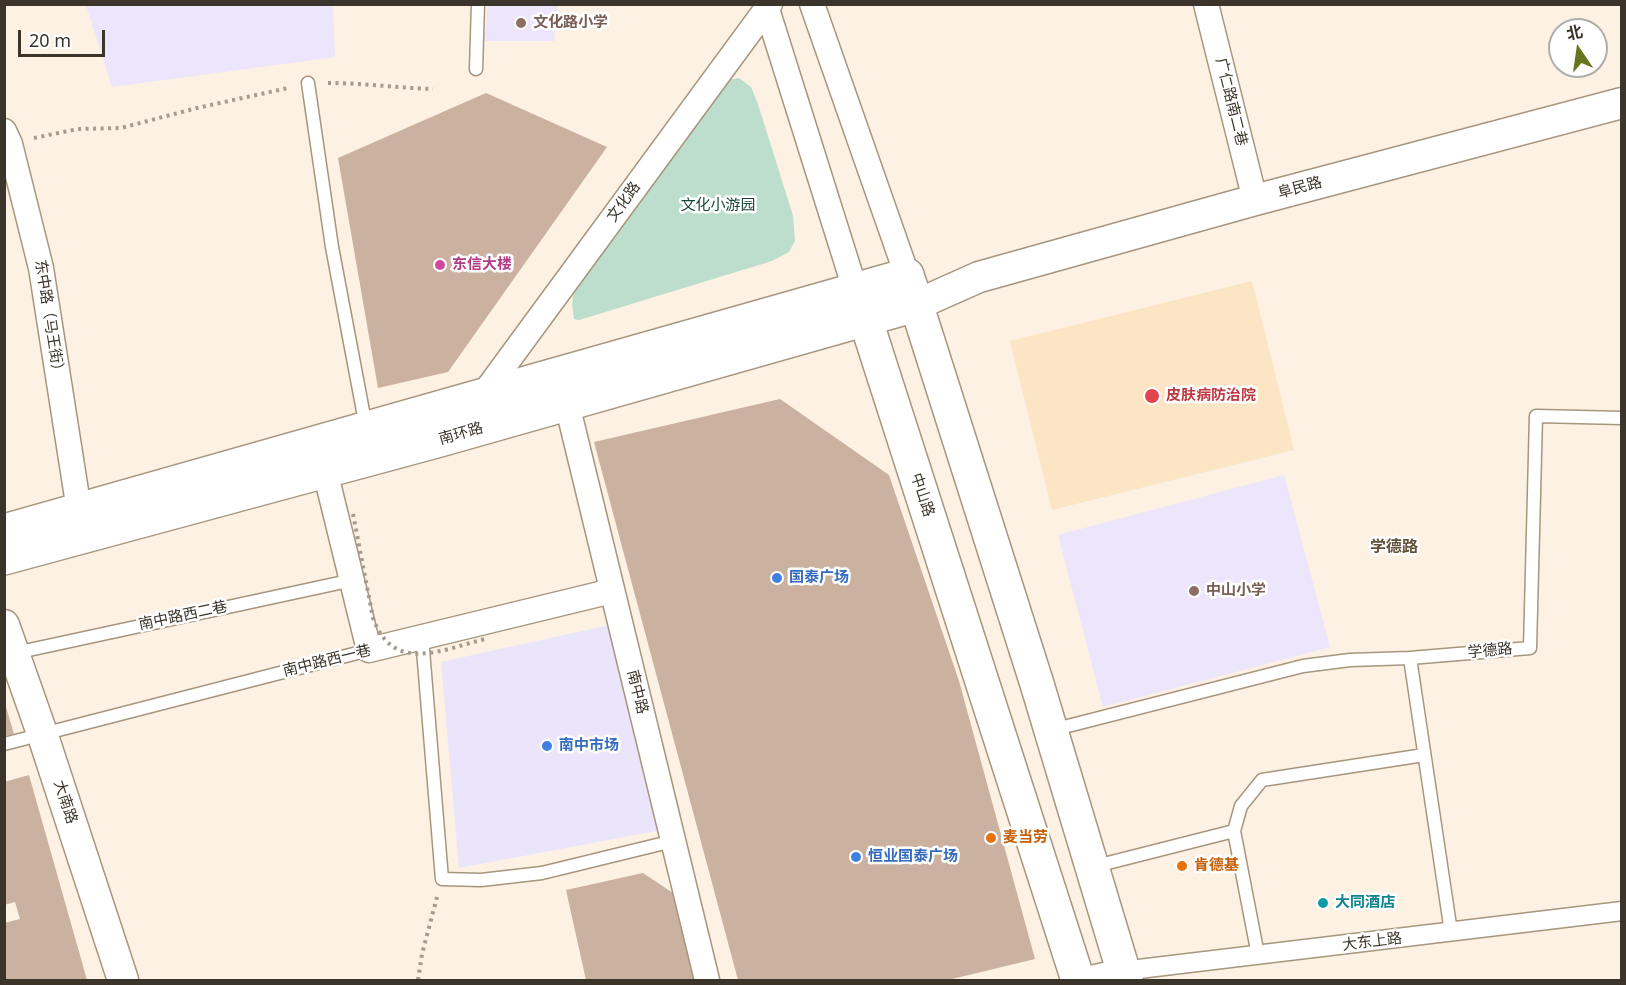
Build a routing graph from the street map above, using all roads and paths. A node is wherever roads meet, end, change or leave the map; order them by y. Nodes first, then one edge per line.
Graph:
1 (478, 4) edge
2 (812, 4) edge
3 (1206, 4) edge
4 (769, 7) edge
5 (476, 69) dead end
6 (308, 84) junction
7 (433, 89) dead end
8 (1622, 103) edge
9 (7, 137) edge
10 (1255, 200) junction
11 (911, 290) junction
12 (860, 304) junction
13 (482, 396) junction
14 (567, 404) junction
15 (1622, 418) edge
16 (366, 429) junction
17 (325, 471) junction
18 (79, 510) junction
19 (353, 514) dead end
20 (4, 531) edge
21 (4, 558) edge
22 (353, 579) junction
23 (612, 591) junction
24 (4, 625) edge
25 (422, 638) junction
26 (485, 639) dead end
27 (369, 650) junction
28 (14, 653) junction
29 (1410, 658) junction
30 (1051, 731) junction
31 (42, 733) junction
32 (4, 744) edge
33 (1424, 755) junction
34 (1234, 831) junction
35 (673, 841) junction
36 (1091, 867) junction
37 (442, 879) junction
38 (1622, 911) edge
39 (1451, 932) junction
40 (1258, 955) junction
41 (1124, 976) edge
42 (123, 981) edge
43 (418, 981) edge
44 (707, 981) edge
45 (1080, 981) edge

1 - 5 lane
2 - 11 street
3 - 10 street, 广仁路南二巷
4 - 12 street, 中山路
4 - 13 street, 文化路
6 - 7 path
6 - 9 path
6 - 16 lane
8 - 10 street, 阜民路
9 - 18 street, 东中路（马王街）
10 - 11 street, 阜民路
11 - 12 main road, 南环路
11 - 30 main road
12 - 13 main road, 南环路
12 - 14 main road, 南环路
12 - 45 main road, 中山路
13 - 16 main road, 南环路
14 - 17 main road, 南环路
14 - 23 street, 南中路
15 - 29 lane, 学德路
16 - 18 main road, 南环路
17 - 21 main road, 南环路
17 - 22 street
18 - 20 main road, 南环路
19 - 26 path, bridge
22 - 27 street
22 - 28 lane, 南中路西二巷
23 - 25 street, 南中路西一巷
23 - 35 street, 南中路
24 - 28 street, 大南路
25 - 27 street, 南中路西一巷
25 - 37 lane
27 - 31 lane, 南中路西一巷
28 - 31 street, 大南路
29 - 30 lane
29 - 33 lane
30 - 36 main road
31 - 32 lane, 南中路西一巷
31 - 42 street, 大南路
33 - 34 lane
33 - 39 lane
34 - 36 lane
34 - 40 lane
35 - 37 lane
35 - 44 street, 南中路
36 - 41 main road
37 - 43 path
38 - 39 street, 大东上路
39 - 40 street, 大东上路
40 - 41 street, 大东上路
41 - 45 street

